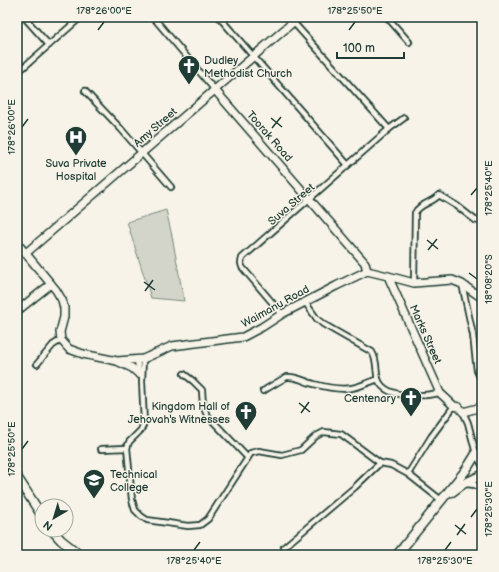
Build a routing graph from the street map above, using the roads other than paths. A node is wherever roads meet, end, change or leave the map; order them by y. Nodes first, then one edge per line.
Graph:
1 (24, 17) edge
2 (82, 17) edge
3 (153, 17) edge
4 (219, 17) edge
5 (299, 17) edge
6 (387, 17) edge
7 (293, 22) junction
8 (408, 42) dead end
9 (49, 45) junction
10 (253, 56) junction
11 (17, 73) edge
12 (214, 89) junction
13 (85, 91) dead end
14 (404, 118) dead end
15 (389, 129) junction
16 (142, 153) junction
17 (348, 165) junction
18 (171, 187) dead end
19 (310, 199) junction
20 (482, 222) edge
21 (17, 243) edge
22 (26, 253) junction
23 (367, 271) junction
24 (388, 276) junction
25 (414, 283) junction
26 (50, 284) junction
27 (462, 284) junction
28 (482, 298) edge
29 (305, 302) junction
30 (17, 311) edge
31 (282, 314) junction
32 (61, 340) junction
33 (140, 359) junction
34 (117, 361) junction
35 (37, 364) dead end
36 (139, 374) junction
37 (184, 374) dead end
38 (378, 379) junction
39 (142, 381) junction
40 (482, 381) edge
41 (263, 391) dead end
42 (440, 393) junction
43 (454, 406) junction
44 (482, 407) edge
45 (463, 412) junction
46 (127, 448) junction
47 (101, 449) dead end
48 (476, 454) junction
49 (247, 457) junction
50 (380, 463) junction
51 (482, 465) edge
52 (408, 474) junction
53 (482, 475) edge
54 (17, 477) edge
55 (463, 484) junction
56 (482, 489) edge
57 (441, 500) junction
58 (34, 504) edge
59 (59, 538) edge
60 (284, 547) dead end
61 (80, 555) edge
62 (397, 555) edge

1 - 9 street
2 - 9 street
3 - 12 street, Toorak Road
4 - 10 street
5 - 7 main road, Amy Street
6 - 8 street
7 - 10 main road, Amy Street
7 - 15 street
9 - 11 street
10 - 12 main road, Amy Street
10 - 17 street
12 - 16 main road, Amy Street
12 - 19 main road, Toorak Road
13 - 16 street
14 - 15 street, Suva Street
15 - 17 street, Suva Street
16 - 18 street
16 - 22 main road, Amy Street
17 - 19 street, Suva Street
19 - 23 main road, Toorak Road
19 - 31 street, Suva Street
20 - 25 street
21 - 22 main road
22 - 26 main road
23 - 24 main road
23 - 29 main road, Waimanu Road
24 - 25 main road
24 - 42 main road, Marks Street
25 - 27 main road
26 - 30 main road
26 - 32 main road
27 - 28 main road
27 - 40 street
29 - 31 main road, Waimanu Road
29 - 38 street
31 - 33 main road, Waimanu Road
32 - 34 main road, Waimanu Road
32 - 35 street
33 - 34 main road, Waimanu Road
33 - 36 street
33 - 39 street
34 - 36 main road
36 - 39 street
37 - 49 street
38 - 41 street
38 - 42 street
39 - 46 street
42 - 43 main road, Marks Street
43 - 45 main road, Marks Street
43 - 52 street
44 - 45 main road
45 - 48 street
46 - 47 street
46 - 49 street
48 - 51 street
48 - 57 highway
49 - 50 street
50 - 52 street
50 - 60 street
52 - 57 street
53 - 55 highway
54 - 58 highway
55 - 56 street
55 - 57 highway
57 - 62 highway
59 - 61 highway

